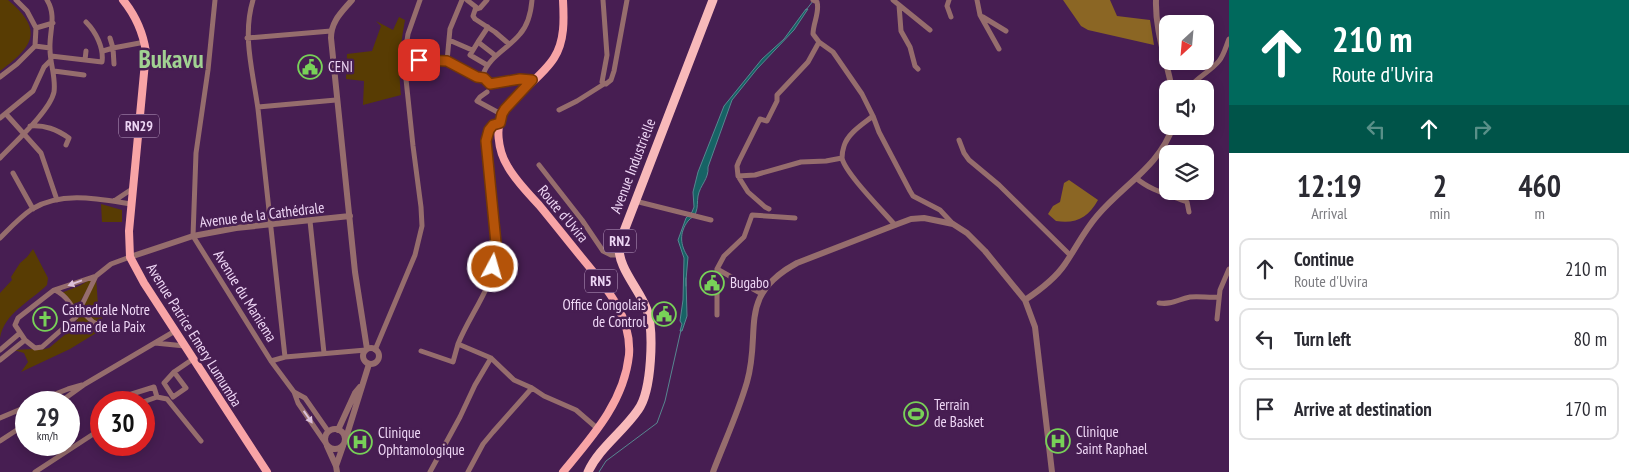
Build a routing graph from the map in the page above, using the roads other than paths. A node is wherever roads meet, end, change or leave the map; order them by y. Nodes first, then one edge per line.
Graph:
1 (16, 0) edge
2 (47, 0) edge
3 (123, 0) edge
4 (215, 0) edge
5 (253, 0) edge
6 (352, 0) edge
7 (420, 0) edge
8 (462, 0) edge
9 (467, 0) edge
10 (487, 0) edge
11 (532, 0) edge
12 (563, 0) edge
13 (603, 0) edge
14 (627, 0) edge
15 (713, 0) edge
16 (893, 0) edge
17 (949, 0) edge
18 (977, 0) edge
19 (1156, 0) edge
20 (815, 1) edge
21 (899, 5) junction
22 (477, 9) junction
23 (980, 15) junction
24 (952, 17) dead end
25 (86, 22) dead end
26 (53, 23) junction
27 (488, 27) junction
28 (36, 28) junction
29 (930, 30) dead end
30 (331, 31) junction
31 (1006, 31) dead end
32 (110, 38) dead end
33 (247, 38) junction
34 (1229, 39) edge
35 (449, 40) junction
36 (145, 42) junction
37 (478, 42) junction
38 (819, 42) junction
39 (509, 44) junction
40 (35, 46) junction
41 (50, 48) junction
42 (113, 48) junction
43 (999, 49) dead end
44 (472, 50) junction
45 (86, 51) dead end
46 (103, 51) junction
47 (496, 56) junction
48 (50, 58) junction
49 (85, 60) junction
50 (404, 60) junction
51 (447, 61) junction
52 (114, 64) dead end
53 (487, 65) junction
54 (918, 69) dead end
55 (54, 71) junction
56 (84, 74) dead end
57 (0, 77) edge
58 (484, 78) junction
59 (532, 80) junction
60 (1170, 80) edge
61 (1194, 80) edge
62 (604, 84) junction
63 (487, 92) dead end
64 (336, 100) junction
65 (258, 107) junction
66 (559, 110) dead end
67 (502, 114) junction
68 (3, 116) edge
69 (873, 116) junction
70 (500, 123) junction
71 (30, 126) junction
72 (23, 134) junction
73 (1170, 135) edge
74 (959, 140) dead end
75 (66, 145) dead end
76 (0, 158) edge
77 (842, 158) junction
78 (539, 165) dead end
79 (13, 173) dead end
80 (738, 176) junction
81 (1136, 178) junction
82 (132, 190) junction
83 (57, 200) junction
84 (113, 201) junction
85 (634, 201) junction
86 (131, 204) junction
87 (33, 209) junction
88 (769, 209) dead end
89 (1189, 212) dead end
90 (350, 216) junction
91 (795, 218) dead end
92 (710, 220) dead end
93 (310, 221) junction
94 (270, 224) junction
95 (953, 224) junction
96 (894, 225) junction
97 (194, 236) junction
98 (0, 238) edge
99 (618, 256) junction
100 (1070, 256) junction
101 (130, 257) junction
102 (717, 269) junction
103 (1229, 269) edge
104 (96, 276) junction
105 (54, 290) junction
106 (762, 294) junction
107 (1219, 297) junction
108 (1025, 300) junction
109 (1159, 303) dead end
110 (80, 310) junction
111 (717, 315) dead end
112 (76, 317) junction
113 (1217, 319) dead end
114 (100, 326) dead end
115 (174, 331) junction
116 (20, 333) junction
117 (25, 340) junction
118 (155, 343) junction
119 (458, 344) junction
120 (185, 346) junction
121 (366, 349) junction
122 (0, 350) edge
123 (375, 350) junction
124 (421, 351) dead end
125 (324, 353) junction
126 (285, 358) junction
127 (491, 358) junction
128 (193, 359) junction
129 (0, 360) edge
130 (271, 361) junction
131 (369, 364) junction
132 (174, 372) junction
133 (85, 384) junction
134 (360, 387) junction
135 (532, 388) junction
136 (63, 391) edge
137 (75, 391) edge
138 (144, 391) edge
139 (155, 391) edge
140 (155, 391) edge
141 (294, 392) junction
142 (157, 397) joint
143 (15, 412) edge
144 (0, 418) edge
145 (598, 429) junction
146 (338, 430) junction
147 (15, 431) edge
148 (328, 431) junction
149 (90, 437) edge
150 (0, 441) edge
151 (201, 441) dead end
152 (344, 443) junction
153 (326, 444) junction
154 (336, 469) edge
155 (45, 470) edge
156 (35, 472) edge
157 (266, 472) edge
158 (430, 472) edge
159 (468, 472) edge
160 (563, 472) edge
161 (588, 472) edge
162 (713, 472) edge
163 (1052, 472) edge

1 - 28 street
2 - 26 street
3 - 36 main road, Avenue Patrice Emery Lumumba / RN29
4 - 97 street
5 - 33 street
6 - 30 street
7 - 50 street
8 - 35 street
9 - 22 street
10 - 22 street
11 - 39 street
12 - 59 main road, Route d'Uvira
13 - 62 street
14 - 62 street
15 - 85 highway, Avenue Industrielle / RN2
16 - 21 street
17 - 24 street
18 - 23 street
19 - 60 street
20 - 38 street
21 - 29 street
21 - 54 street
22 - 27 street
23 - 31 street
23 - 43 street
25 - 46 street
26 - 28 street
26 - 41 street
27 - 37 street
27 - 39 street
28 - 40 street
30 - 33 street
30 - 64 street
32 - 42 street
33 - 65 street
34 - 61 street
35 - 44 street
35 - 51 street
36 - 42 street
36 - 82 main road, Avenue Patrice Emery Lumumba / RN29
37 - 44 street
37 - 47 street
38 - 69 street
38 - 80 street
39 - 47 street
40 - 41 street
40 - 57 street
41 - 48 street
42 - 46 street
42 - 52 street
44 - 53 street
45 - 49 street
46 - 49 street
47 - 53 street
48 - 49 street
48 - 55 street
48 - 68 street
50 - 51 street
50 - 123 street
51 - 58 street
53 - 58 street
55 - 56 street
55 - 71 street
58 - 59 street
59 - 67 main road, Route d'Uvira
62 - 66 street
63 - 67 street
64 - 65 street
64 - 90 street
65 - 94 street
67 - 70 main road, Route d'Uvira
68 - 72 street
69 - 77 street
69 - 95 street
70 - 119 street
70 - 145 main road, Route d'Uvira / RN5
71 - 72 street
71 - 75 street
72 - 76 street
72 - 83 street
73 - 81 street
74 - 100 street
77 - 80 street
77 - 96 street
78 - 99 street
79 - 87 street
80 - 88 street
81 - 89 street
81 - 100 street
82 - 84 street
82 - 86 main road, Avenue Patrice Emery Lumumba / RN29
83 - 84 street
83 - 87 street
84 - 86 street
85 - 92 street
85 - 99 highway, Avenue Industrielle / RN2
86 - 101 main road, Avenue Patrice Emery Lumumba / RN29
87 - 98 street
90 - 93 street, Avenue de la Cathédrale
90 - 121 street
91 - 102 street
93 - 94 street, Avenue de la Cathédrale
93 - 125 street
94 - 97 street, Avenue de la Cathédrale
94 - 126 street
95 - 96 street
95 - 108 street
96 - 106 street
97 - 101 street, Avenue de la Cathédrale
97 - 130 street, Avenue du Maniema
99 - 161 highway, RN2
100 - 108 street
101 - 104 street, Avenue de la Cathédrale
101 - 115 main road, Avenue Patrice Emery Lumumba / RN29
102 - 106 street
102 - 111 street
103 - 107 street
104 -> 105 street, Avenue de la Cathédrale
104 - 110 street
105 - 112 street
105 - 116 street, Avenue de la Cathédrale
106 - 162 street
107 - 109 street
107 - 113 street
108 - 163 street
110 - 112 street
110 - 114 street
112 - 117 street
115 - 118 street
115 - 120 main road, Avenue Patrice Emery Lumumba / RN29
116 - 117 street
116 - 122 street
117 - 129 street
118 - 120 street
118 - 133 street
119 - 124 street
119 - 127 street
120 - 128 main road, Avenue Patrice Emery Lumumba / RN29
121 - 123 street
121 - 125 street
121 - 131 street
123 - 131 street
125 - 126 street
126 - 130 street
127 - 135 street
127 - 158 street
128 - 132 street
128 - 157 main road, Avenue Patrice Emery Lumumba / RN29
130 - 141 street, Avenue du Maniema
131 - 134 street
132 - 132 street
133 - 136 street
133 - 137 street
134 - 146 street
134 - 152 street
135 - 145 street
135 - 159 street
138 - 140 street
139 - 142 street
141 - 148 street
141 -> 153 street, Avenue du Maniema
142 - 151 street
143 - 144 street
145 - 160 main road, Route d'Uvira / RN5
146 - 148 street
146 - 152 street
147 - 150 street
148 - 153 street
149 - 155 street
152 - 153 street
152 - 154 street
153 - 154 street
155 - 156 street

